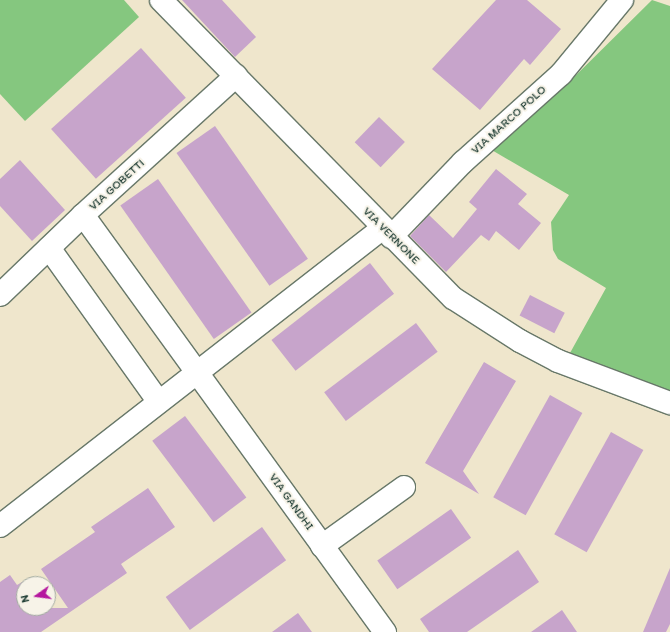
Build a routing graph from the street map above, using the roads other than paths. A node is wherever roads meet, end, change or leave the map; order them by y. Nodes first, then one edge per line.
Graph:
1 (161, 0) edge
2 (622, 0) edge
3 (236, 76) junction
4 (83, 215) junction
5 (387, 233) junction
6 (49, 248) junction
7 (0, 295) edge
8 (197, 372) junction
9 (159, 402) junction
10 (670, 403) edge
11 (404, 487) dead end
12 (0, 526) edge
13 (322, 546) junction
14 (385, 632) edge

1 - 3 street, VIA VERNONE
2 - 5 street, VIA MARCO POLO
3 - 4 street, VIA GOBETTI
3 - 5 street, VIA VERNONE
4 - 6 street, VIA GOBETTI
4 - 8 street, VIA GANDHI
5 - 8 street
5 - 10 street, VIA VERNONE
6 - 7 street, VIA GOBETTI
6 - 9 street
8 - 9 street
8 - 13 street, VIA GANDHI
9 - 12 street
11 - 13 street
13 - 14 street, VIA GANDHI

